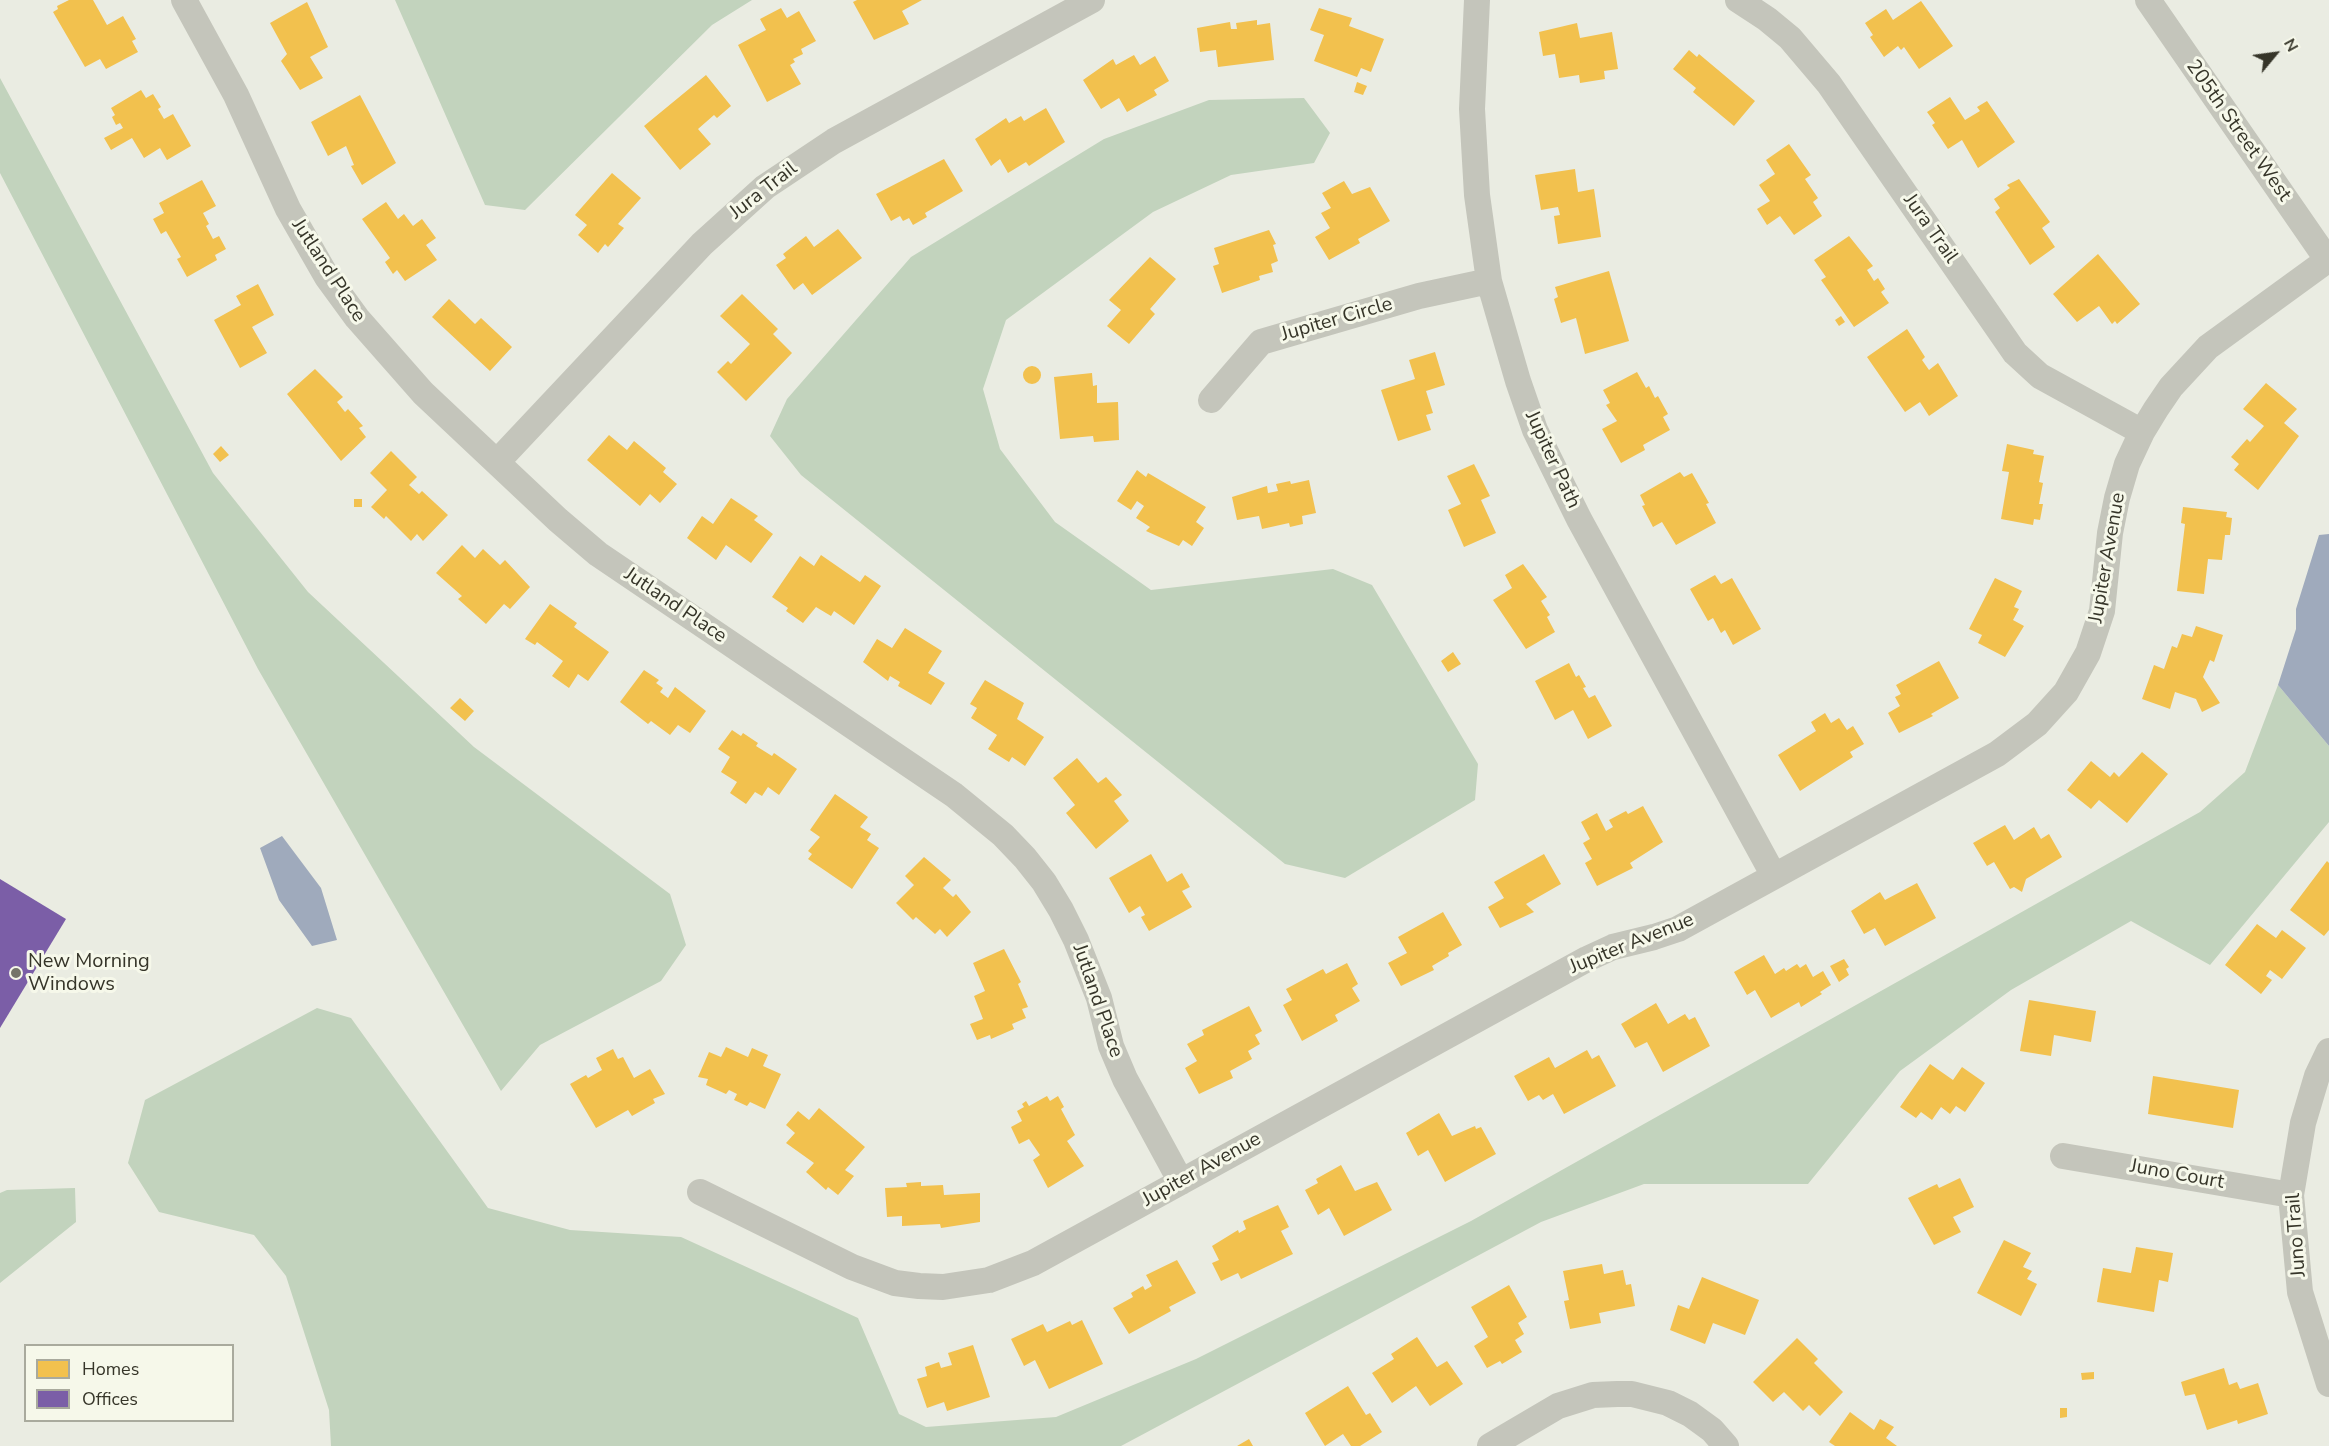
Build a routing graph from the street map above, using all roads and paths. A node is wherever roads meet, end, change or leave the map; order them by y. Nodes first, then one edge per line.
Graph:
1 (184, 0) edge
2 (1092, 0) edge
3 (1477, 0) edge
4 (1738, 0) edge
5 (2148, 0) edge
6 (2329, 260) edge
7 (1490, 282) junction
8 (1211, 400) dead end
9 (2142, 432) junction
10 (497, 462) junction
11 (1774, 876) junction
12 (2329, 1051) edge
13 (2063, 1156) dead end
14 (1181, 1182) junction
15 (700, 1192) dead end
16 (2291, 1195) junction
17 (2329, 1384) edge
18 (1490, 1446) edge
19 (1726, 1446) edge

1 - 10 street, Jutland Place
2 - 10 street, Jura Trail
3 - 7 street, Jupiter Path
4 - 9 street, Jura Trail
5 - 6 street, 205th Street West
6 - 9 street, Jupiter Avenue
7 - 8 street, Jupiter Circle
7 - 11 street, Jupiter Path
9 - 11 street, Jupiter Avenue
10 - 14 street, Jutland Place
11 - 14 street, Jupiter Avenue
12 - 16 street, Juno Trail
13 - 16 street, Juno Court
14 - 15 street, Jupiter Avenue
16 - 17 street, Juno Trail
18 - 19 street

